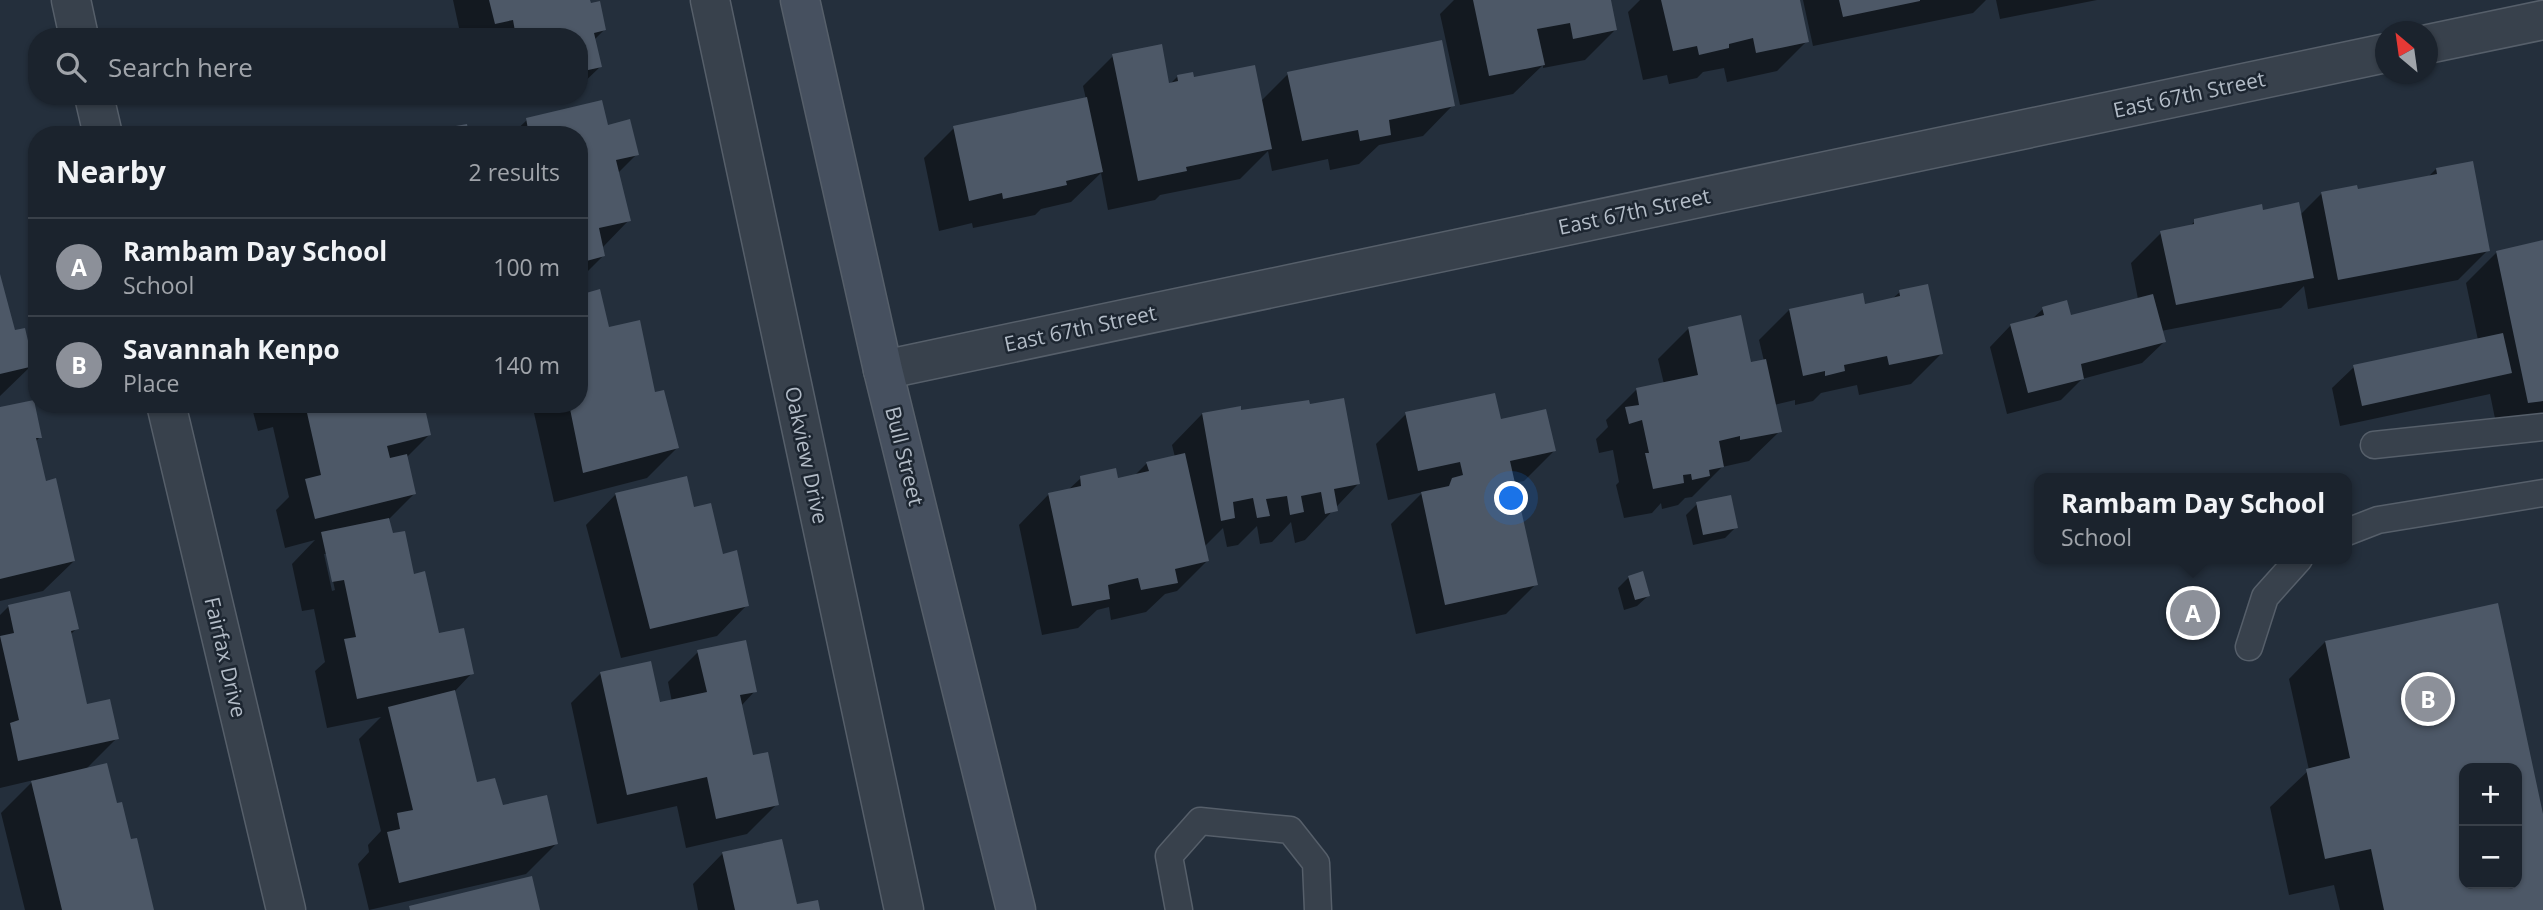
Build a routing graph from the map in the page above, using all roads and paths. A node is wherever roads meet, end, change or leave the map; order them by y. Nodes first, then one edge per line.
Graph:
1 (71, 0) edge
2 (710, 0) edge
3 (802, 0) edge
4 (2543, 20) edge
5 (77, 28) edge
6 (2438, 42) edge
7 (2375, 55) edge
8 (96, 105) edge
9 (101, 126) edge
10 (883, 370) junction
11 (168, 413) edge
12 (2543, 427) edge
13 (2374, 445) dead end
14 (2543, 493) edge
15 (2352, 530) edge
16 (2294, 564) edge
17 (2249, 646) dead end
18 (286, 910) edge
19 (904, 910) edge
20 (1016, 910) edge
21 (1180, 910) edge
22 (1318, 910) edge

1 - 5 street
2 - 19 street, Oakview Drive
3 - 10 street, Bull Street
4 - 6 street
7 - 10 street, East 67th Street
8 - 9 street
10 - 20 street, Bull Street
11 - 18 street, Fairfax Drive
12 - 13 lane
14 - 15 lane
16 - 17 lane
21 - 22 lane

